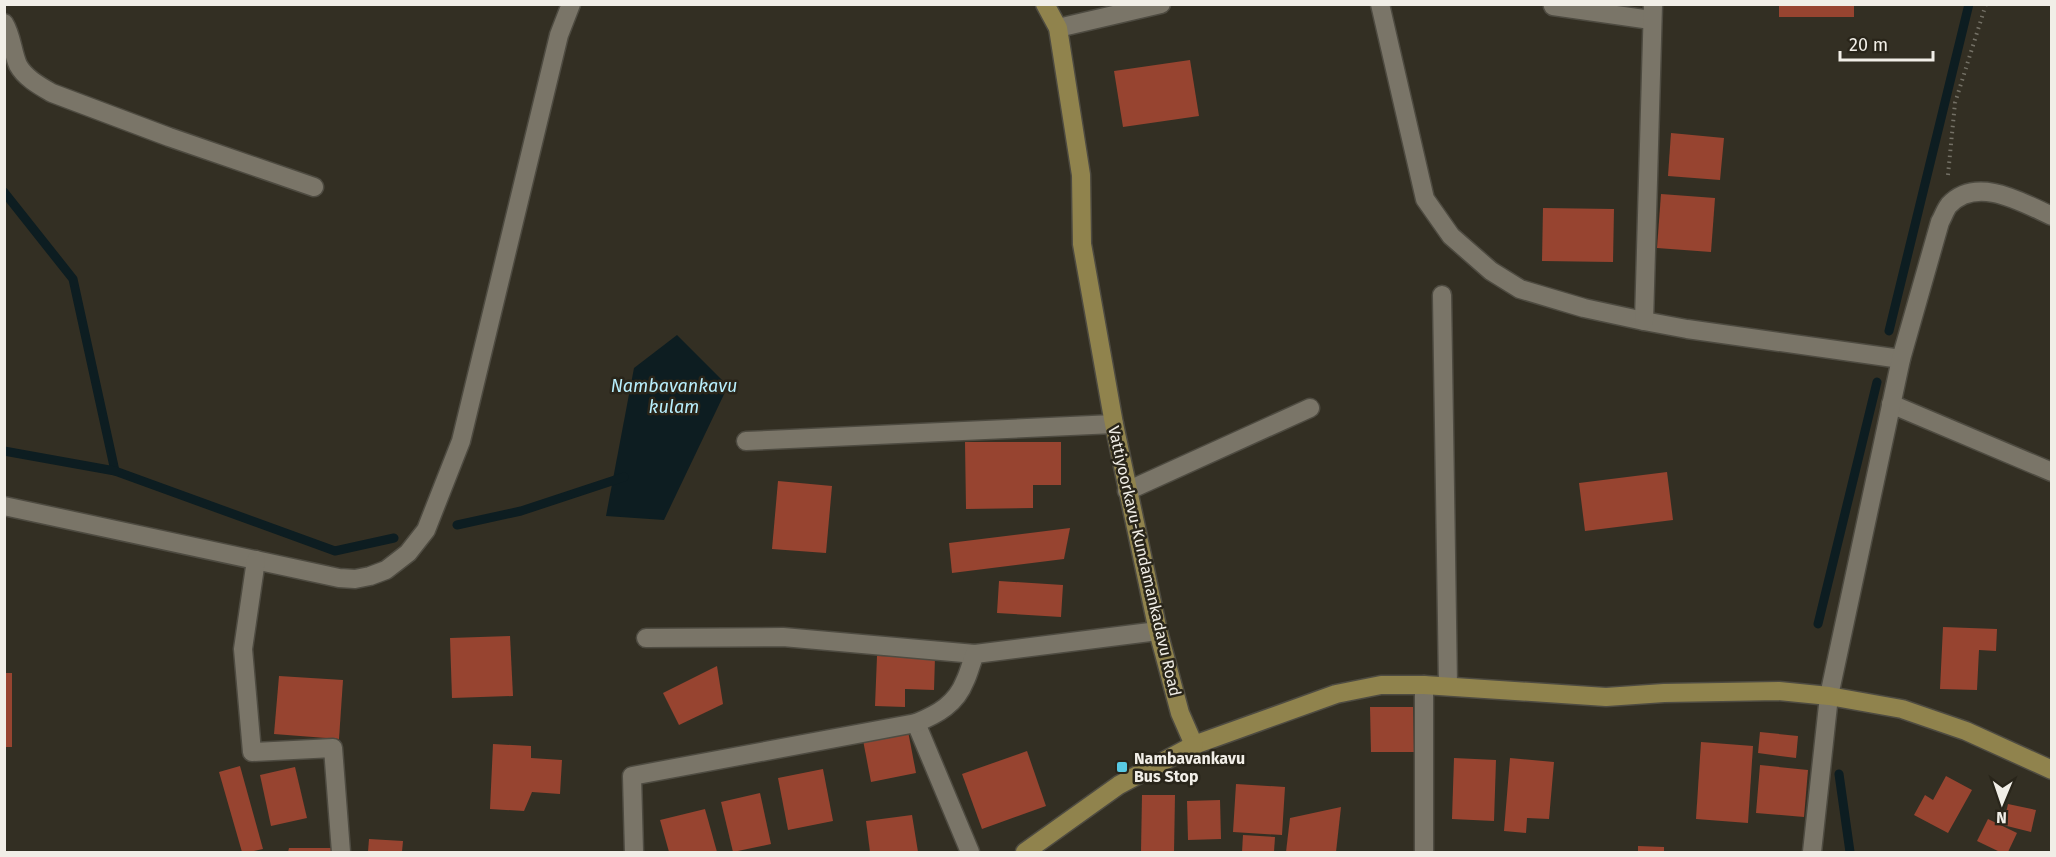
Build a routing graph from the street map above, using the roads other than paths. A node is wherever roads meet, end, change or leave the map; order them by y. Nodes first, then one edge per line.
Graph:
1 (571, 4) edge
2 (1045, 4) edge
3 (1161, 4) edge
4 (1380, 4) edge
5 (1554, 4) edge
6 (1652, 12) edge
7 (4, 23) edge
8 (1058, 28) junction
9 (314, 187) dead end
10 (2052, 216) edge
11 (1442, 295) dead end
12 (1644, 321) junction
13 (1901, 359) junction
14 (1892, 404) junction
15 (1310, 408) dead end
16 (1114, 424) junction
17 (746, 441) dead end
18 (2052, 472) edge
19 (1127, 491) junction
20 (4, 507) edge
21 (256, 560) junction
22 (1158, 631) junction
23 (646, 638) dead end
24 (975, 654) junction
25 (1424, 685) junction
26 (1448, 686) junction
27 (1829, 696) junction
28 (916, 723) junction
29 (1194, 745) junction
30 (2052, 770) edge
31 (341, 852) edge
32 (634, 852) edge
33 (970, 852) edge
34 (1025, 852) edge
35 (1424, 852) edge
36 (1812, 852) edge

1 - 21 street
2 - 8 street, Vattiyoorkavu-Kundamankadavu Road
3 - 8 street
4 - 12 street
5 - 6 street
6 - 12 street
7 - 9 street
8 - 16 street, Vattiyoorkavu-Kundamankadavu Road
10 - 13 street
11 - 26 street
12 - 13 street
13 - 14 street
14 - 18 street
14 - 27 street
15 - 19 street
16 - 17 street
16 - 19 street, Vattiyoorkavu-Kundamankadavu Road
19 - 22 street, Vattiyoorkavu-Kundamankadavu Road
20 - 21 street
21 - 31 street
22 - 24 street
22 - 29 street, Vattiyoorkavu-Kundamankadavu Road
23 - 24 street
24 - 28 street
25 - 26 street
25 - 29 street
25 - 35 street
26 - 27 street
27 - 30 street
27 - 36 street
28 - 32 street
28 - 33 street
29 - 34 street

